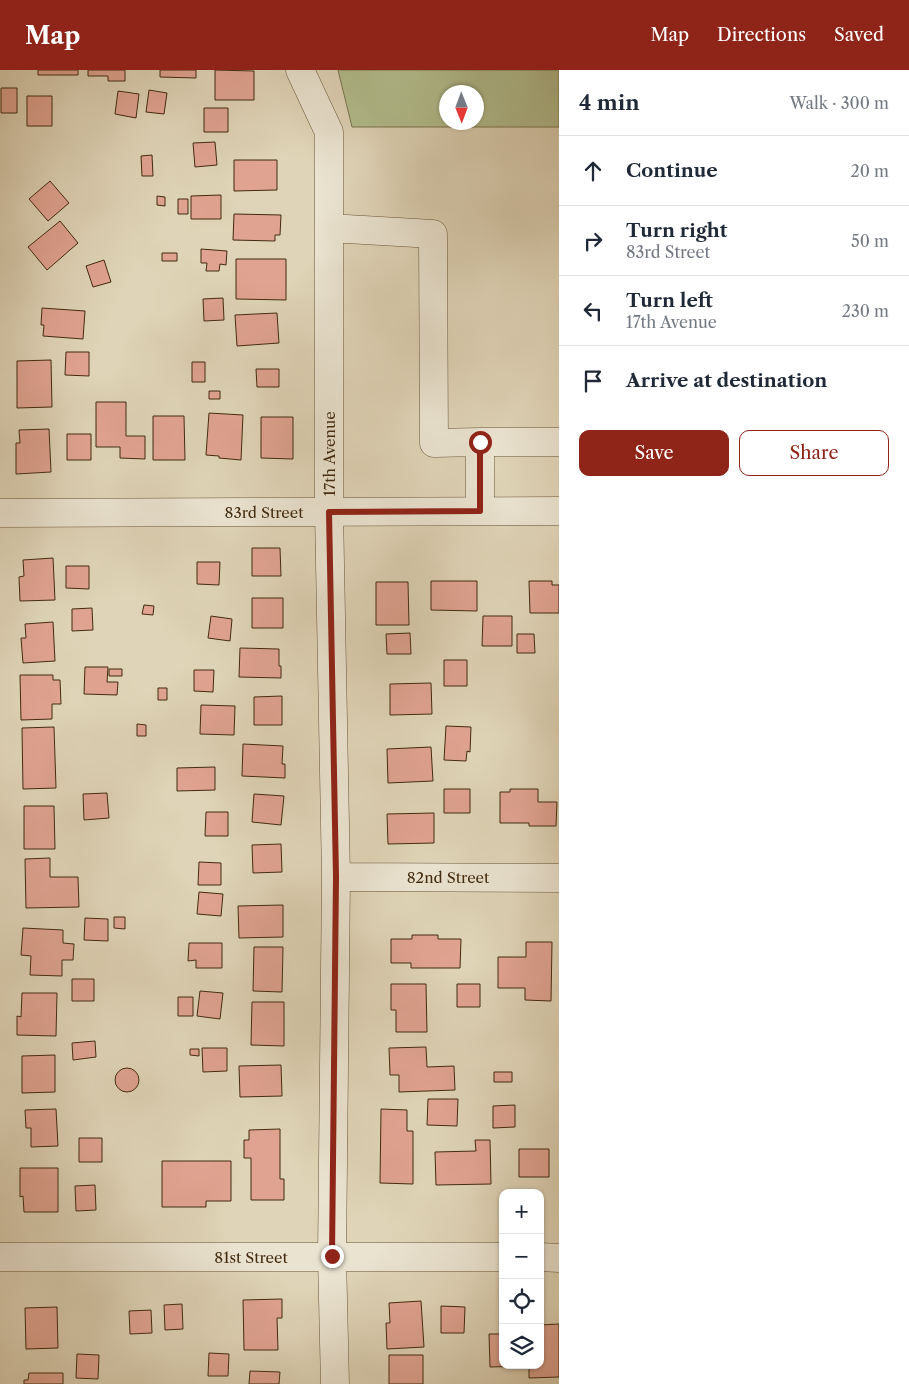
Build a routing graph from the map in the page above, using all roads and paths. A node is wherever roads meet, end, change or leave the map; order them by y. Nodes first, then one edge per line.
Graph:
1 (300, 70) edge
2 (329, 228) junction
3 (480, 442) junction
4 (559, 442) edge
5 (480, 511) junction
6 (559, 511) edge
7 (329, 512) junction
8 (0, 513) edge
9 (336, 877) junction
10 (559, 878) edge
11 (332, 1256) junction
12 (0, 1257) edge
13 (499, 1257) edge
14 (544, 1258) edge
15 (559, 1258) edge
16 (334, 1384) edge

1 - 2 street, 17th Avenue
2 - 3 street
2 - 7 street, 17th Avenue
3 - 4 street
3 - 5 street
5 - 6 street, 83rd Street
5 - 7 street, 83rd Street
7 - 8 street, 83rd Street
7 - 9 street, 17th Avenue
9 - 10 street, 82nd Street
9 - 11 street, 17th Avenue
11 - 12 street, 81st Street
11 - 13 street, 81st Street
11 - 16 street, 17th Avenue
14 - 15 street

